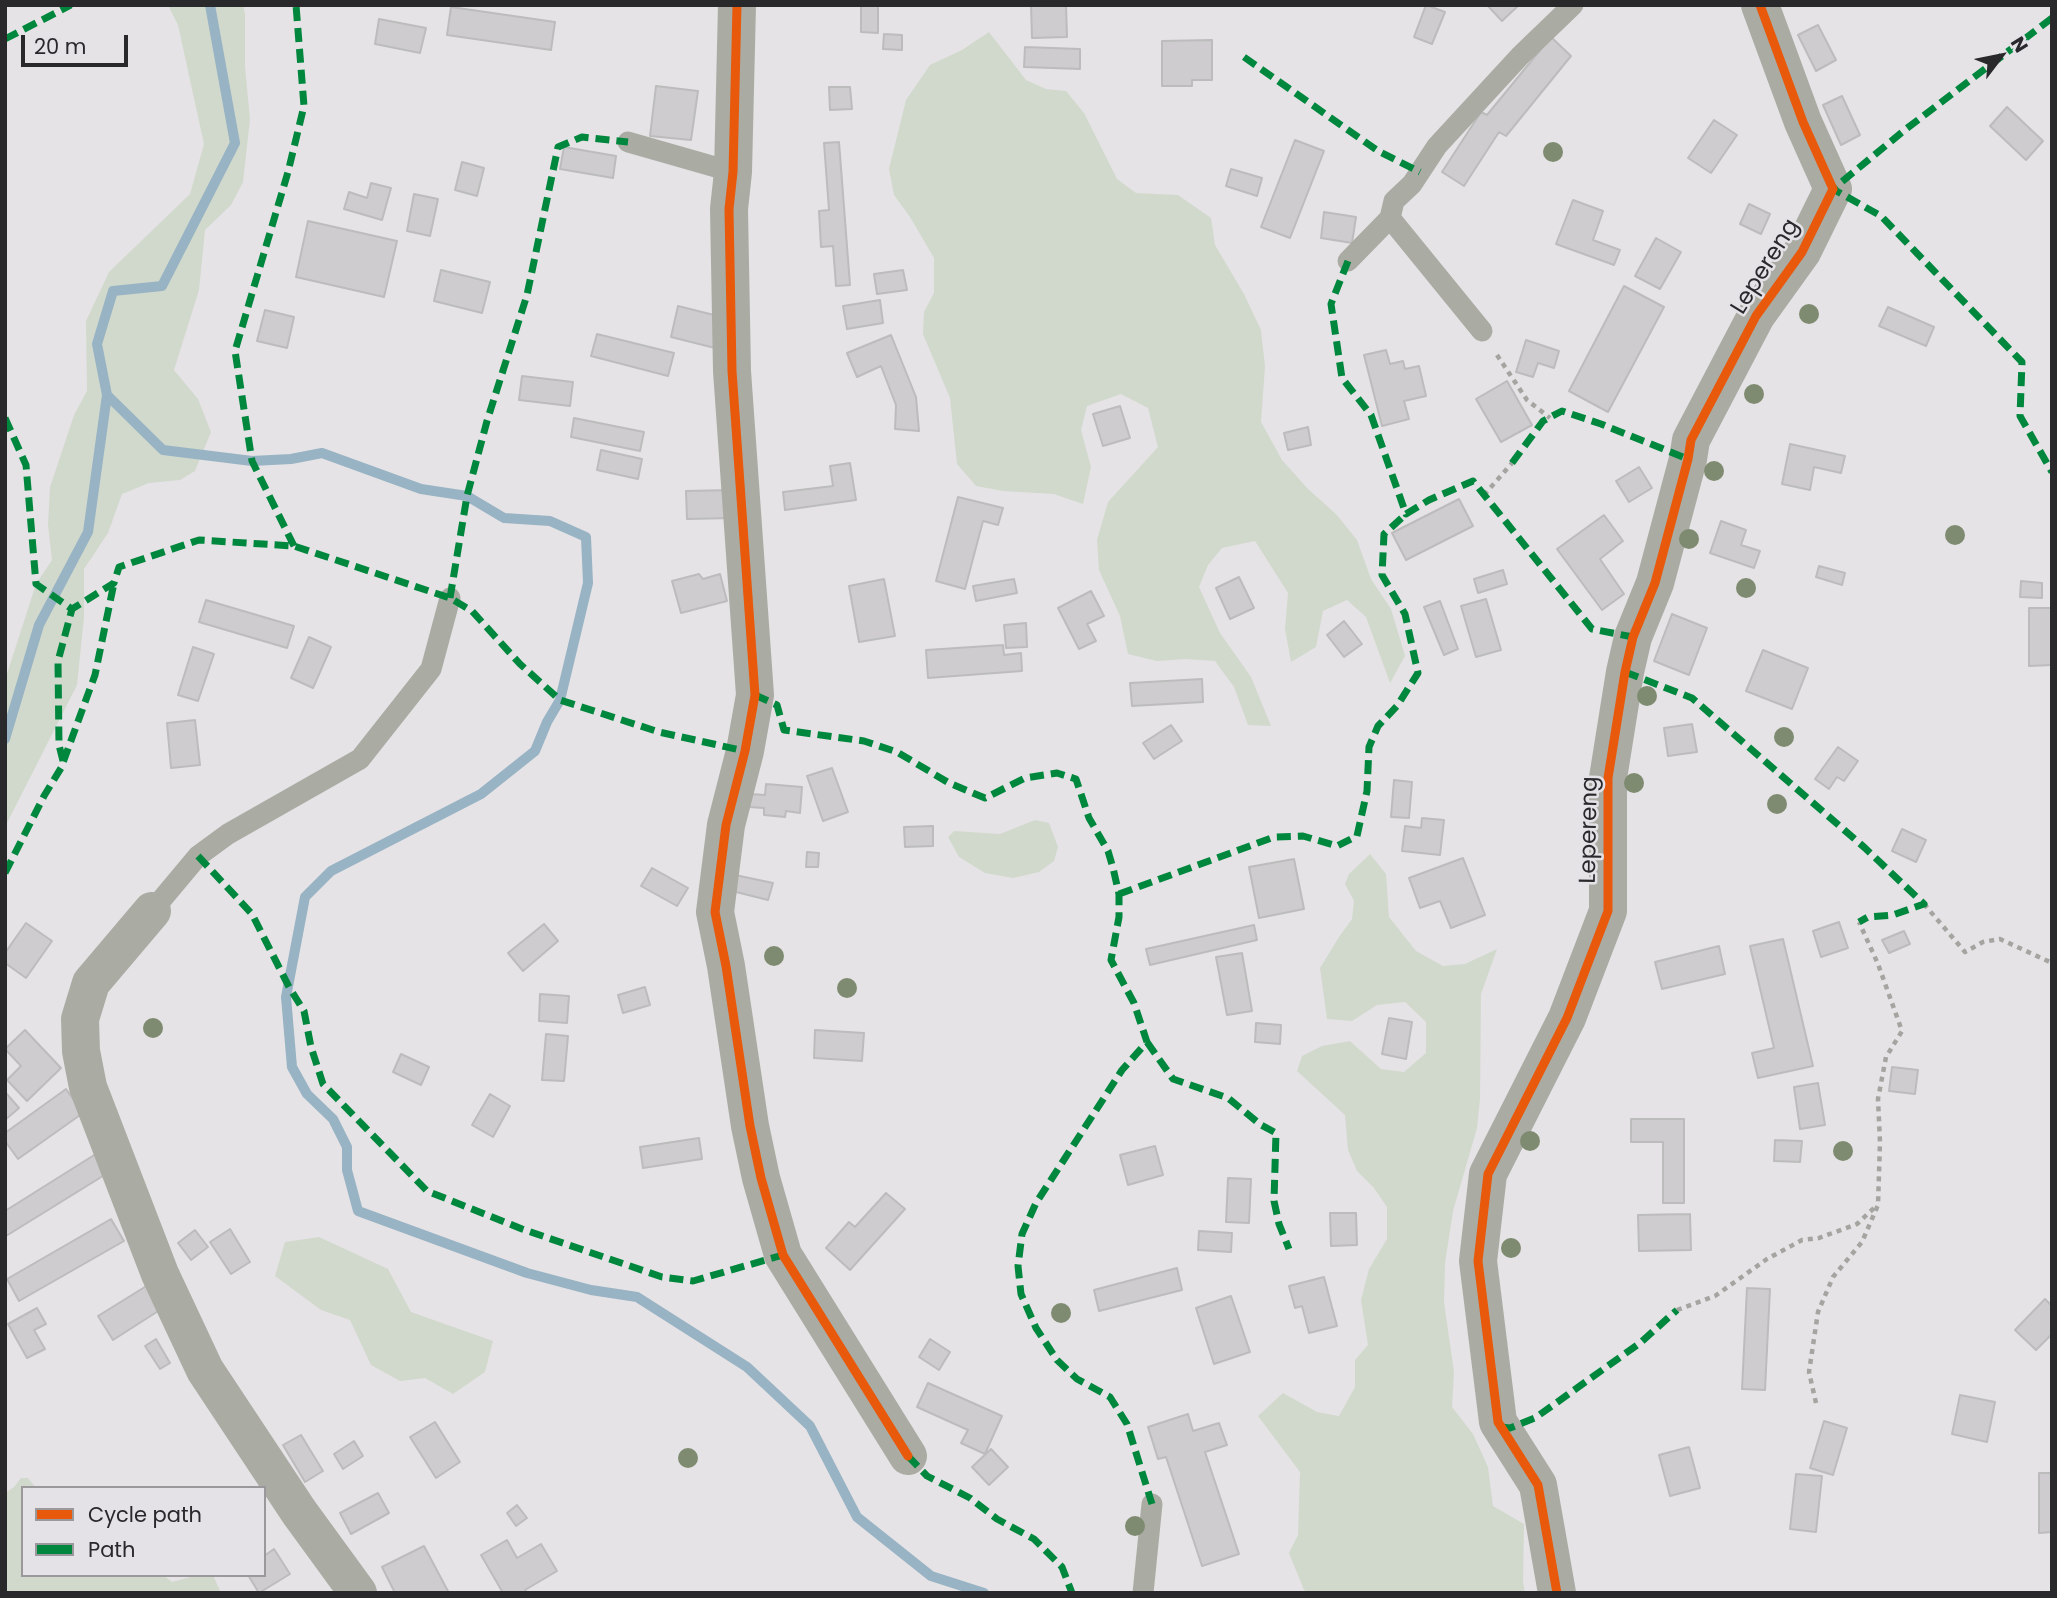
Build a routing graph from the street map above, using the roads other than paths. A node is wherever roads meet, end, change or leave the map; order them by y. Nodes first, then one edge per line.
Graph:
1 (737, 5) edge
2 (1573, 5) edge
3 (1760, 5) edge
4 (628, 142) dead end
5 (733, 172) junction
6 (1390, 218) junction
7 (1348, 261) dead end
8 (1482, 331) road end
9 (450, 598) dead end
10 (152, 911) joint
11 (908, 1456) dead end
12 (1152, 1504) dead end
13 (358, 1593) edge
14 (1143, 1593) edge
15 (1557, 1593) edge

1 - 5 street
2 - 6 lane
3 - 15 street, Lepereng
4 - 5 lane
5 - 11 street
6 - 7 lane
6 - 8 lane
9 - 10 lane
10 - 13 street
12 - 14 lane

